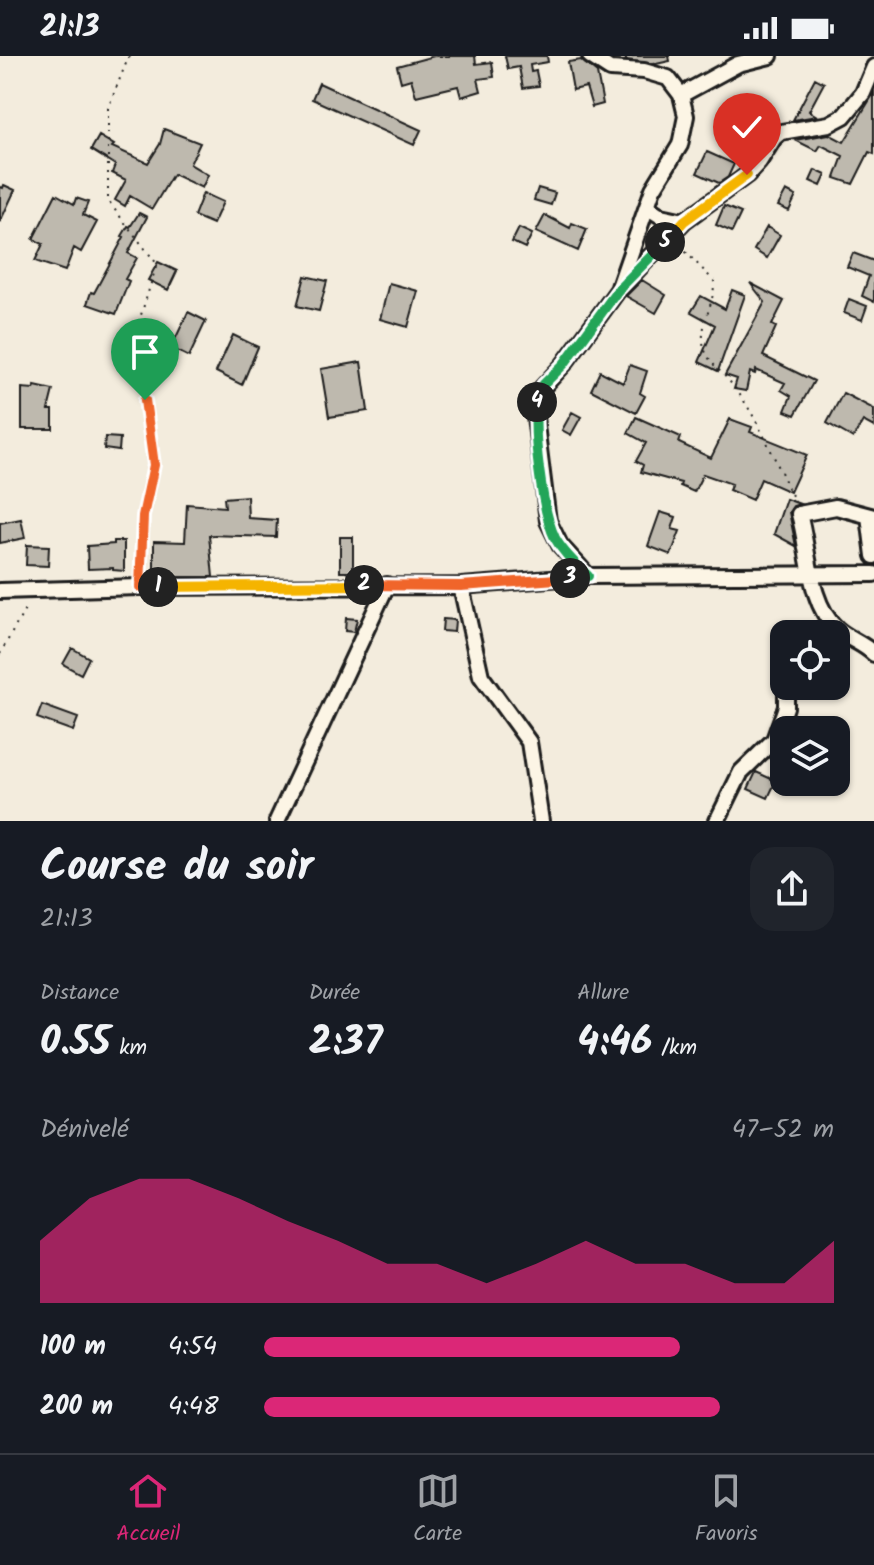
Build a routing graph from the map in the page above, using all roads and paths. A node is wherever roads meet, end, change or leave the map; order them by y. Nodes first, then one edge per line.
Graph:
1 (129, 56) edge
2 (590, 56) edge
3 (770, 56) edge
4 (874, 67) edge
5 (681, 95) junction
6 (647, 207) junction
7 (684, 221) junction
8 (670, 237) junction
9 (618, 290) junction
10 (799, 514) junction
11 (872, 516) edge
12 (874, 556) edge
13 (810, 574) junction
14 (874, 574) edge
15 (588, 576) junction
16 (387, 585) junction
17 (461, 586) junction
18 (140, 587) junction
19 (38, 589) junction
20 (0, 591) edge
21 (0, 654) edge
22 (874, 654) edge
23 (786, 700) edge
24 (277, 821) edge
25 (541, 821) edge
26 (717, 821) edge

1 - 18 path
2 - 5 street
3 - 5 street
4 - 7 street
5 - 6 street
6 - 7 street
6 - 9 street
7 - 8 street
8 - 9 street
8 - 10 path
9 - 15 street
10 - 11 street
10 - 13 street
11 - 12 street
13 - 14 street
13 - 15 street
13 - 22 street
15 - 17 street
16 - 17 street
16 - 18 street
16 - 24 street
17 - 25 street
18 - 19 street
19 - 20 street
19 - 21 path
23 - 26 street

